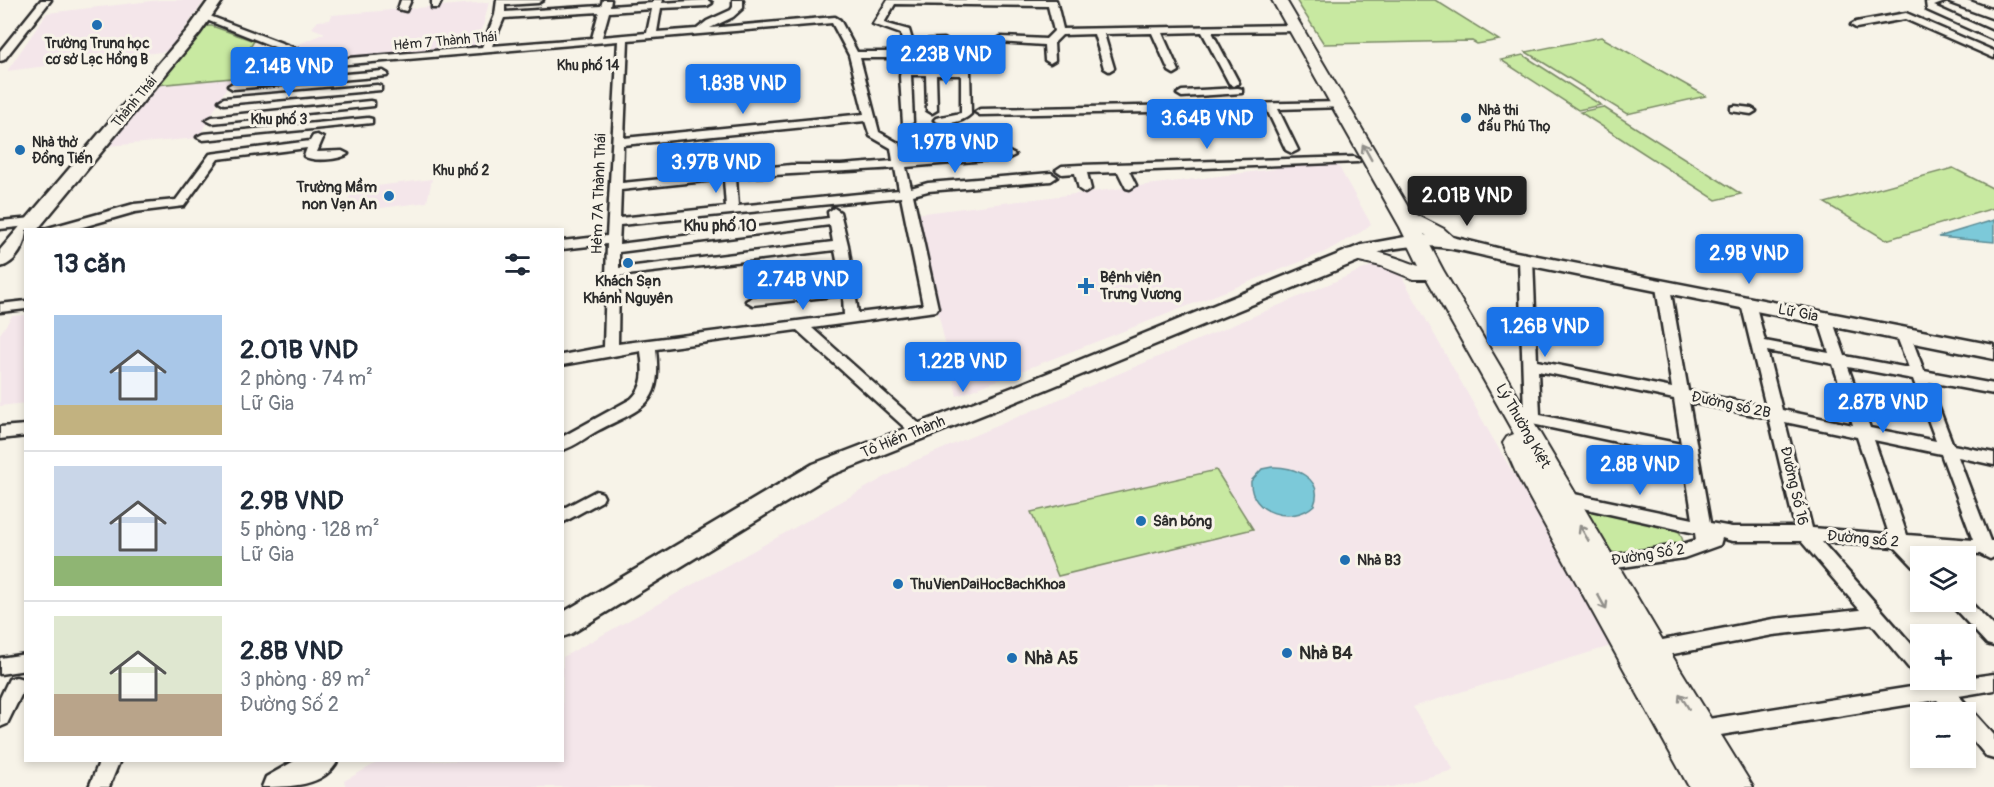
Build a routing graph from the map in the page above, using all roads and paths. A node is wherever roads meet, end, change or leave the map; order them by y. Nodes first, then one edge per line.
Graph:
1 (46, 0) edge
2 (216, 0) edge
3 (538, 0) edge
4 (1264, 0) edge
5 (1279, 0) edge
6 (1945, 0) edge
7 (1955, 0) edge
8 (1971, 0) edge
9 (502, 1) edge
10 (893, 1) edge
11 (963, 1) edge
12 (1052, 1) edge
13 (1924, 2) edge
14 (707, 3) dead end
15 (738, 4) edge
16 (657, 7) edge
17 (605, 9) edge
18 (1994, 9) edge
19 (500, 15) junction
20 (1994, 15) edge
21 (204, 17) junction
22 (494, 25) junction
23 (1856, 25) dead end
24 (1288, 28) junction
25 (1206, 30) junction
26 (701, 31) junction
27 (1156, 31) junction
28 (1059, 32) junction
29 (1098, 32) junction
30 (651, 36) junction
31 (1994, 37) edge
32 (623, 39) junction
33 (1001, 40) dead end
34 (596, 41) junction
35 (944, 42) dead end
36 (1049, 42) junction
37 (907, 43) junction
38 (484, 51) junction
39 (854, 55) junction
40 (908, 55) junction
41 (1994, 55) edge
42 (0, 58) edge
43 (314, 59) junction
44 (1050, 60) dead end
45 (1109, 68) dead end
46 (908, 72) junction
47 (931, 72) junction
48 (383, 74) dead end
49 (304, 81) junction
50 (233, 86) dead end
51 (1236, 87) junction
52 (376, 88) dead end
53 (298, 94) junction
54 (1182, 94) junction
55 (224, 101) dead end
56 (370, 104) dead end
57 (1334, 105) junction
58 (1246, 107) junction
59 (1271, 107) junction
60 (1188, 109) junction
61 (1735, 109) dead end
62 (932, 110) dead end
63 (1751, 111) dead end
64 (291, 112) junction
65 (980, 112) dead end
66 (870, 117) junction
67 (212, 120) dead end
68 (940, 120) dead end
69 (368, 121) dead end
70 (908, 122) dead end
71 (282, 129) junction
72 (203, 137) dead end
73 (618, 142) junction
74 (688, 149) dead end
75 (1292, 150) dead end
76 (342, 153) dead end
77 (1009, 156) dead end
78 (1354, 160) junction
79 (899, 163) junction
80 (1122, 168) junction
81 (1062, 170) dead end
82 (1080, 170) junction
83 (730, 175) junction
84 (1051, 177) dead end
85 (688, 180) junction
86 (1130, 185) dead end
87 (616, 187) junction
88 (1085, 189) dead end
89 (905, 193) junction
90 (832, 200) junction
91 (732, 210) junction
92 (836, 221) junction
93 (614, 222) junction
94 (0, 225) edge
95 (33, 228) edge
96 (24, 237) edge
97 (1426, 238) junction
98 (564, 244) edge
99 (613, 244) junction
100 (842, 245) junction
101 (1353, 254) junction
102 (1526, 259) junction
103 (0, 262) edge
104 (613, 273) junction
105 (1430, 277) junction
106 (1663, 286) junction
107 (849, 290) junction
108 (753, 301) dead end
109 (1748, 303) junction
110 (24, 305) edge
111 (0, 308) edge
112 (851, 319) junction
113 (1825, 319) junction
114 (800, 325) junction
115 (1903, 334) junction
116 (648, 345) junction
117 (1759, 345) junction
118 (611, 350) junction
119 (1994, 352) edge
120 (564, 360) edge
121 (1839, 361) junction
122 (1529, 363) junction
123 (1918, 375) junction
124 (1994, 389) edge
125 (1679, 394) junction
126 (1776, 415) junction
127 (1526, 419) junction
128 (24, 430) edge
129 (918, 431) junction
130 (0, 433) edge
131 (1864, 433) junction
132 (564, 443) edge
133 (1947, 450) junction
134 (1690, 452) junction
135 (1994, 459) edge
136 (1552, 495) junction
137 (596, 497) dead end
138 (564, 516) edge
139 (1732, 534) joint
140 (1805, 534) junction
141 (1704, 535) junction
142 (1901, 543) junction
143 (1991, 550) edge
144 (1910, 552) edge
145 (1591, 564) junction
146 (1969, 612) edge
147 (1875, 616) junction
148 (564, 625) edge
149 (1994, 638) edge
150 (1652, 650) junction
151 (1910, 656) edge
152 (24, 662) edge
153 (0, 666) edge
154 (1994, 682) edge
155 (1976, 683) edge
156 (16, 685) dead end
157 (1910, 690) edge
158 (1941, 690) edge
159 (1952, 702) edge
160 (0, 718) edge
161 (1702, 729) junction
162 (1976, 730) edge
163 (1994, 750) edge
164 (110, 762) edge
165 (320, 762) edge
166 (99, 787) edge
167 (276, 787) edge
168 (1707, 787) edge
169 (1736, 787) edge

1 - 42 street
2 - 21 main road, Thành Thái
3 - 9 street
4 - 24 main road, Lý Thường Kiệt
5 - 24 main road, Lý Thường Kiệt
6 - 13 street
7 - 20 main road
8 - 18 main road
9 - 19 street
10 - 11 street
10 - 37 street
11 - 12 street
12 - 28 street
13 - 31 street
14 - 16 street
15 - 26 street
16 - 17 street
16 - 30 street
17 - 19 street
17 - 22 street
17 - 34 street
19 - 22 street
21 - 43 street, Hẻm 7 Thành Thái
21 - 95 main road, Thành Thái
22 - 38 street
23 - 41 street
24 - 25 street
24 - 57 main road, Lý Thường Kiệt
25 - 27 street
25 - 51 street
26 - 30 street, Hẻm 7 Thành Thái
26 - 39 street, Hẻm 7 Thành Thái
27 - 29 street
27 - 54 street
28 - 29 street
28 - 36 street
29 - 45 street
30 - 32 street, Hẻm 7 Thành Thái
32 - 34 street, Hẻm 7 Thành Thái
32 - 73 street, Hẻm 7A Thành Thái
33 - 36 street
34 - 38 street, Hẻm 7 Thành Thái
35 - 37 street
36 - 44 street
37 - 40 street
38 - 43 street, Hẻm 7 Thành Thái
39 - 40 street
39 - 66 street
40 - 46 street
43 - 49 street
46 - 47 street
46 - 70 street
47 - 62 street
47 - 68 street
48 - 49 street
49 - 50 street
49 - 53 street
51 - 54 street
51 - 58 street
52 - 53 street
53 - 55 street
53 - 64 street
54 - 60 street
56 - 64 street
57 - 59 street
57 - 78 main road, Lý Thường Kiệt
97 -> 57 main road, Lý Thường Kiệt
58 - 59 street
58 - 60 street
59 - 75 street
60 - 65 street
61 - 63 street
64 - 67 street
64 - 71 street
66 - 73 street
66 - 79 street
69 - 71 street
71 - 72 street
73 - 87 street, Hẻm 7A Thành Thái
74 - 85 street
76 - 95 street
77 - 79 street
78 - 80 street
78 - 97 main road, Lý Thường Kiệt
79 - 83 street
79 - 89 street
80 - 82 street
80 - 86 street
81 - 82 street
82 - 88 street
83 - 85 street
83 - 91 street
84 - 89 street
85 - 87 street
87 - 93 street, Hẻm 7A Thành Thái
89 - 90 street
89 - 112 street
90 - 91 street
90 - 92 street
91 - 93 street
92 - 99 street
92 - 100 street
93 - 99 street, Hẻm 7A Thành Thái
94 - 95 street
96 - 103 main road, Thành Thái
97 - 101 main road, Tô Hiến Thành
97 - 102 main road, Lữ Gia
97 - 105 main road, Lý Thường Kiệt
98 - 99 street
99 - 104 street, Hẻm 7A Thành Thái
100 - 104 street
100 - 107 street
101 - 105 main road
101 - 129 main road, Tô Hiến Thành
102 - 106 main road, Lữ Gia
102 - 122 street
104 - 118 street, Hẻm 7A Thành Thái
105 - 127 main road, Lý Thường Kiệt
105 - 136 main road, Lý Thường Kiệt
106 - 109 main road, Lữ Gia
106 - 125 street
107 - 108 street
107 - 112 street
109 - 113 main road, Lữ Gia
109 - 117 street, Đường Số 16
110 - 111 street
112 - 114 street
113 - 115 main road, Lữ Gia
113 - 121 street
114 - 116 street
114 - 129 street
115 - 119 main road, Lữ Gia
115 - 123 street
116 - 118 street
116 - 132 street
117 - 121 street
117 - 126 street, Đường Số 16
118 - 120 street
121 - 123 street
121 - 131 street
122 - 125 street, Đường số 2B
122 - 127 street
123 - 124 street
123 - 133 street
125 - 126 street, Đường số 2B
125 - 134 street
126 - 131 street, Đường số 2B
126 - 140 street, Đường Số 16
127 - 134 street
127 - 136 main road, Lý Thường Kiệt
128 - 130 street
129 - 148 main road, Tô Hiến Thành
131 - 133 street, Đường số 2B
131 - 142 street
133 - 135 street, Đường số 2B
133 - 143 street
134 - 141 street
136 - 141 street, Đường Số 2
136 - 145 main road, Lý Thường Kiệt
137 - 138 street
139 - 140 street, Đường số 2
139 - 141 street, Đường Số 2
140 - 142 street, Đường số 2
140 - 147 street, Đường Số 16
141 - 145 street, Đường Số 2
142 - 143 street, Đường số 2
142 - 144 street
145 - 150 main road, Lý Thường Kiệt
145 -> 168 main road, Lý Thường Kiệt
146 - 149 street
147 - 150 street
147 - 151 street, Đường Số 16
161 -> 150 main road, Lý Thường Kiệt
152 - 153 street
154 - 155 street
156 - 160 street
157 - 161 street
158 - 159 street
161 - 169 main road, Lý Thường Kiệt
162 - 163 street
164 - 166 street
165 - 167 main road

